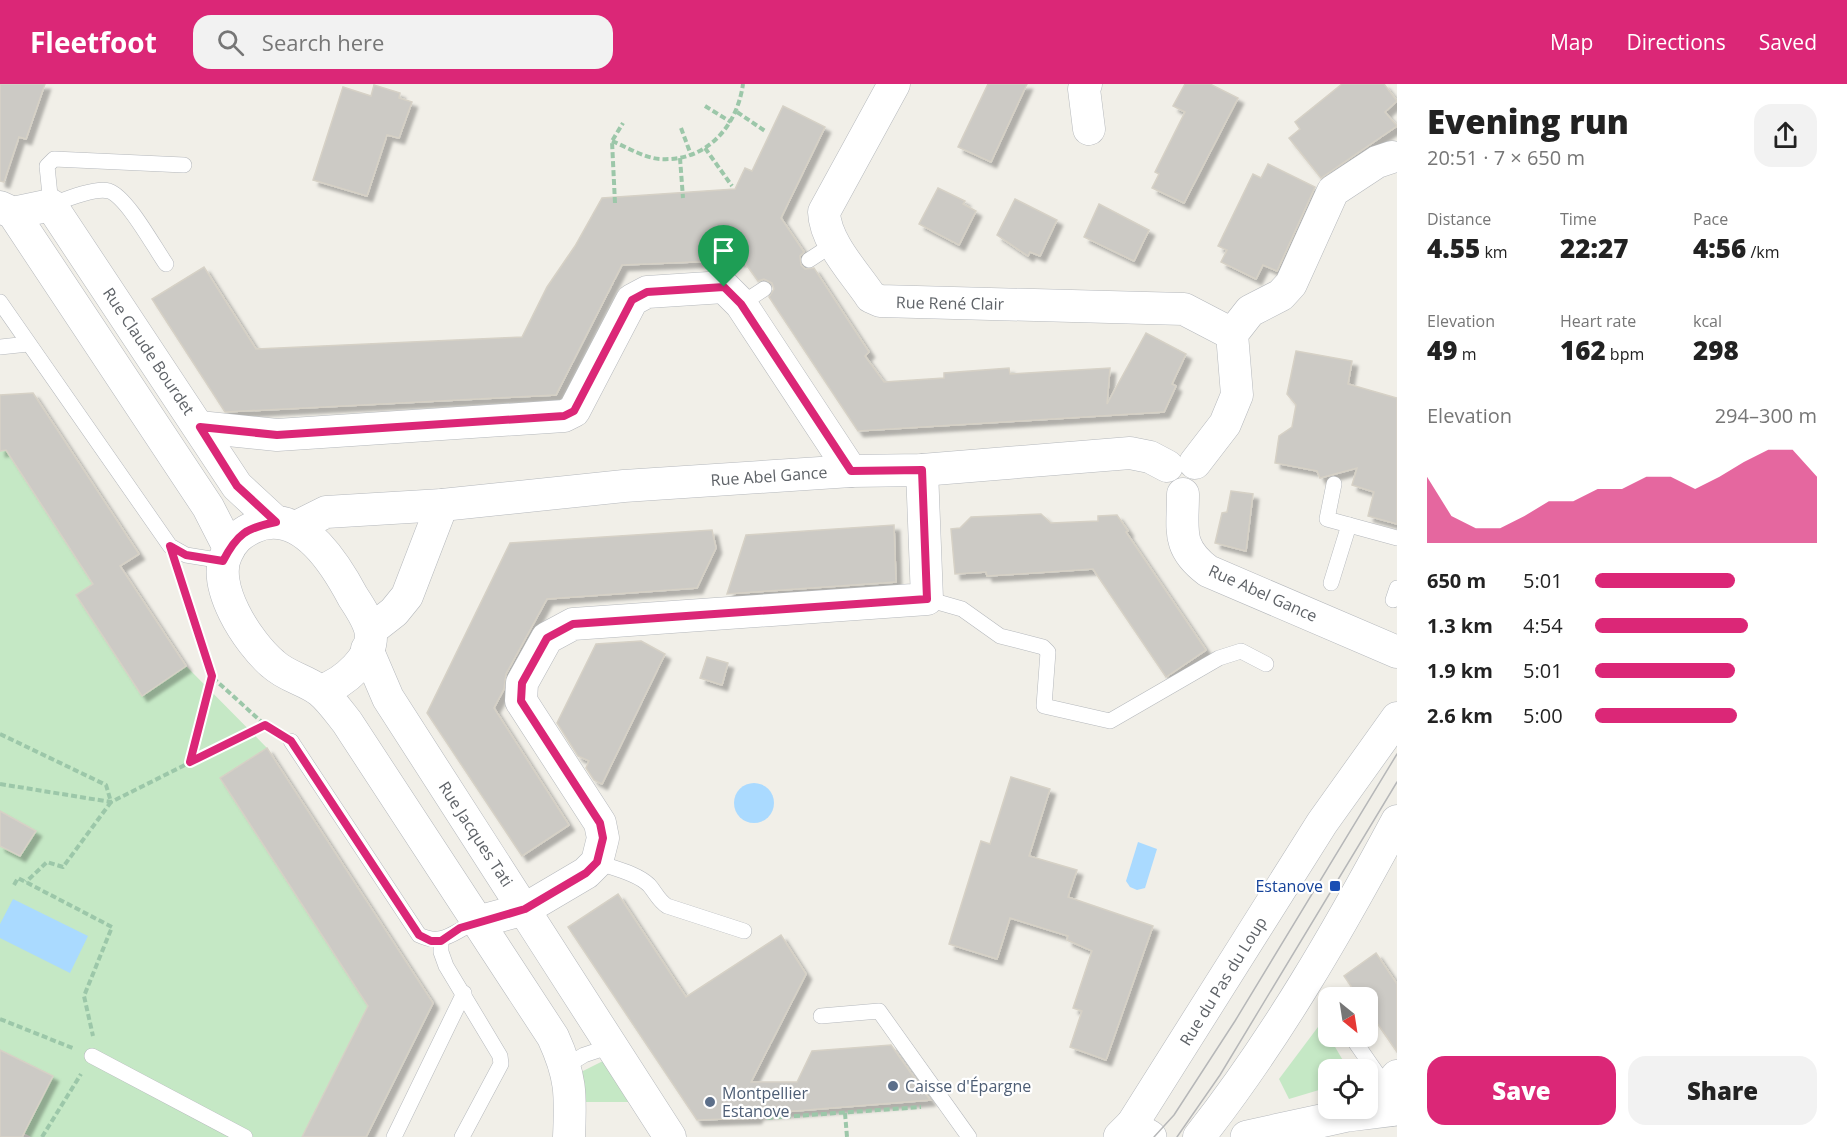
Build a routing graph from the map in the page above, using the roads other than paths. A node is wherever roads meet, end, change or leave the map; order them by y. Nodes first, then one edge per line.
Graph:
1 (894, 84) edge
2 (1086, 84) edge
3 (1089, 129) dead end
4 (1395, 161) edge
5 (184, 165) dead end
6 (51, 205) junction
7 (7, 210) edge
8 (835, 243) junction
9 (809, 260) dead end
10 (166, 264) dead end
11 (0, 302) edge
12 (1232, 334) junction
13 (28, 344) junction
14 (0, 346) edge
15 (200, 427) junction
16 (1181, 464) junction
17 (922, 470) junction
18 (851, 471) junction
19 (1334, 484) dead end
20 (442, 505) junction
21 (286, 524) junction
22 (1348, 525) junction
23 (1397, 538) edge
24 (226, 555) junction
25 (1331, 583) dead end
26 (927, 599) junction
27 (369, 640) junction
28 (1397, 652) edge
29 (1266, 664) dead end
30 (320, 691) junction
31 (1397, 718) edge
32 (291, 741) road end
33 (1397, 821) edge
34 (597, 862) junction
35 (525, 909) junction
36 (477, 922) junction
37 (744, 931) dead end
38 (441, 941) junction
39 (464, 993) junction
40 (821, 1016) dead end
41 (611, 1046) junction
42 (1360, 1047) edge
43 (92, 1056) road end
44 (566, 1066) junction
45 (1393, 1096) edge
46 (1134, 1133) edge
47 (245, 1137) edge
48 (394, 1137) edge
49 (462, 1137) edge
50 (568, 1137) edge
51 (670, 1137) edge
52 (969, 1137) edge
53 (1199, 1137) edge
54 (1247, 1137) edge

1 - 8 street, Rue René Clair
2 - 3 street
4 - 12 street
5 - 6 lane
6 - 7 street
6 - 10 lane
6 - 15 street, Rue Claude Bourdet
7 - 24 street
8 - 9 lane
8 - 12 street, Rue René Clair
11 - 13 lane
12 - 16 street
13 - 14 lane
13 - 24 lane
15 - 18 street
15 - 21 street, Rue Claude Bourdet
16 - 17 street, Rue Abel Gance
16 - 28 street, Rue Abel Gance
17 - 18 street, Rue Abel Gance
17 - 26 street
18 - 20 street, Rue Abel Gance
19 - 22 lane
20 - 21 street, Rue Abel Gance
20 - 27 street
21 - 24 street
21 - 27 street, Rue Jacques Tati
22 - 23 lane
22 - 25 lane
24 - 30 street
26 - 29 lane
26 - 34 street
27 - 30 street
27 - 35 street, Rue Jacques Tati
30 - 36 street
31 - 46 street, Rue du Pas du Loup
32 - 38 lane
33 - 53 street
34 - 35 street
34 - 37 lane
35 - 36 street
35 - 41 street, Rue Jacques Tati
36 - 38 lane
36 - 44 street
38 - 39 lane
39 - 48 lane
39 - 49 lane
40 - 52 lane
41 - 44 lane
41 - 51 street, Rue Jacques Tati
42 - 45 lane
43 - 47 lane
44 - 50 street
45 - 54 street

